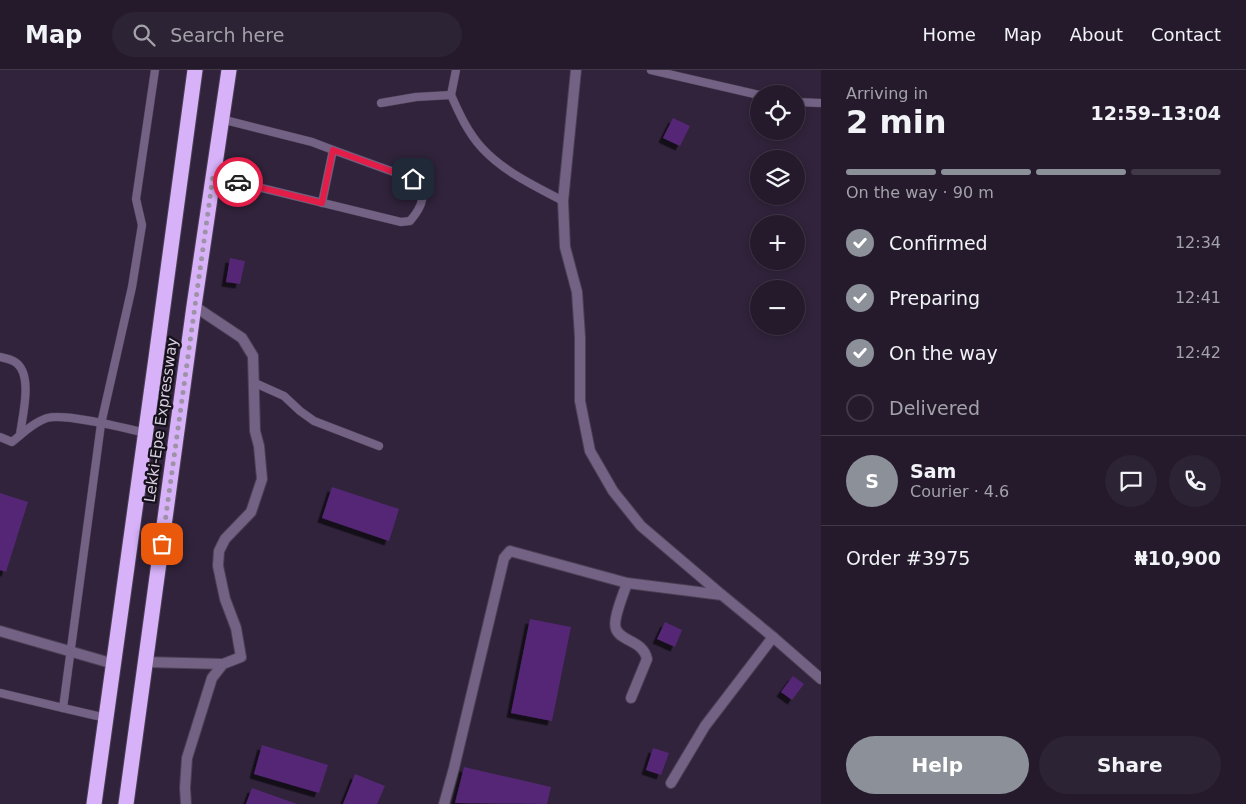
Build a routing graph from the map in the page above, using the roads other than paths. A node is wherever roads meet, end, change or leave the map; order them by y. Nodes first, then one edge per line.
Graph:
1 (155, 70) edge
2 (195, 70) edge
3 (230, 70) edge
4 (456, 70) edge
5 (576, 70) edge
6 (651, 70) edge
7 (750, 93) edge
8 (451, 95) junction
9 (380, 103) dead end
10 (805, 103) edge
11 (821, 104) edge
12 (221, 119) junction
13 (333, 150) junction
14 (213, 176) junction
15 (563, 201) junction
16 (322, 203) junction
17 (194, 306) junction
18 (0, 357) edge
19 (255, 382) junction
20 (101, 424) junction
21 (146, 433) junction
22 (20, 436) junction
23 (0, 437) edge
24 (379, 446) dead end
25 (627, 583) junction
26 (722, 595) junction
27 (0, 631) edge
28 (772, 636) junction
29 (70, 652) junction
30 (145, 662) junction
31 (114, 664) junction
32 (223, 664) junction
33 (821, 680) edge
34 (0, 693) edge
35 (631, 698) dead end
36 (63, 708) junction
37 (106, 718) junction
38 (671, 783) dead end
39 (94, 804) edge
40 (126, 804) edge
41 (186, 804) edge
42 (444, 804) edge

1 - 20 lane
2 - 21 highway, Lekki-Epe Expressway
3 - 12 highway, Lekki-Epe Expressway
4 - 8 lane
5 - 15 street
6 - 7 lane
8 - 9 lane
8 - 15 lane
10 - 11 lane
12 - 13 lane
12 - 14 highway, Lekki-Epe Expressway
13 - 16 lane
13 - 16 lane
14 - 16 lane
14 - 17 highway, Lekki-Epe Expressway
15 - 26 street
17 - 19 street
17 - 30 highway, Lekki-Epe Expressway
18 - 22 lane
19 - 24 lane
19 - 32 street
20 - 21 lane
20 - 22 lane
20 - 29 lane
21 - 31 highway, Lekki-Epe Expressway
22 - 23 lane
25 - 26 street
25 - 35 street
25 - 42 street
26 - 28 street
27 - 29 street
28 - 33 street
28 - 38 street
29 - 31 street
29 - 36 lane
30 - 32 street
30 - 40 highway, Lekki-Epe Expressway
31 - 37 highway, Lekki-Epe Expressway
32 - 41 street
34 - 36 lane
36 - 37 lane
37 - 39 highway, Lekki-Epe Expressway

